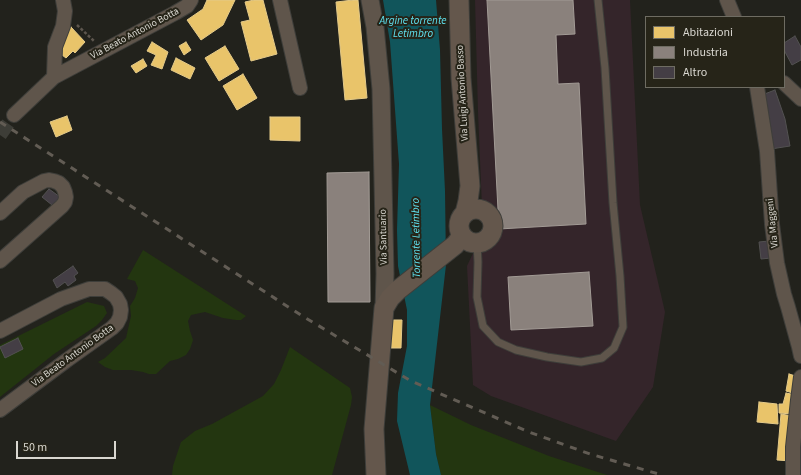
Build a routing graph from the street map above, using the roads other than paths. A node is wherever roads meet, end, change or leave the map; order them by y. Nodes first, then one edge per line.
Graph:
1 (191, 0) edge
2 (280, 0) edge
3 (370, 0) edge
4 (459, 0) edge
5 (598, 0) edge
6 (727, 0) edge
7 (64, 5) edge
8 (734, 16) edge
9 (54, 77) junction
10 (785, 84) edge
11 (300, 88) dead end
12 (757, 88) edge
13 (801, 99) edge
14 (14, 115) tunnel mouth
15 (470, 186) junction
16 (483, 210) junction
17 (465, 213) junction
18 (0, 214) edge
19 (463, 242) junction
20 (0, 261) edge
21 (384, 308) junction
22 (0, 331) edge
23 (801, 356) edge
24 (801, 377) edge
25 (0, 410) edge
26 (376, 475) edge
27 (793, 475) edge

1 - 9 street, Via Beato Antonio Botta
2 - 11 street
3 - 21 street, Via Santuario
4 - 15 main road, Via Luigi Antonio Basso
5 - 19 lane
6 - 8 street
7 - 9 street
9 - 14 street, Via Beato Antonio Botta
10 - 13 street
12 - 23 street, Via Maggeni
15 - 16 main road, Via Luigi Antonio Basso
15 - 17 main road, Via Luigi Antonio Basso
16 - 17 main road
16 - 19 main road, Via Luigi Antonio Basso
17 - 19 main road, Via Luigi Antonio Basso
18 - 20 street
19 - 21 main road
21 - 26 main road, Via Santuario
22 - 25 street, Via Beato Antonio Botta
24 - 27 street

